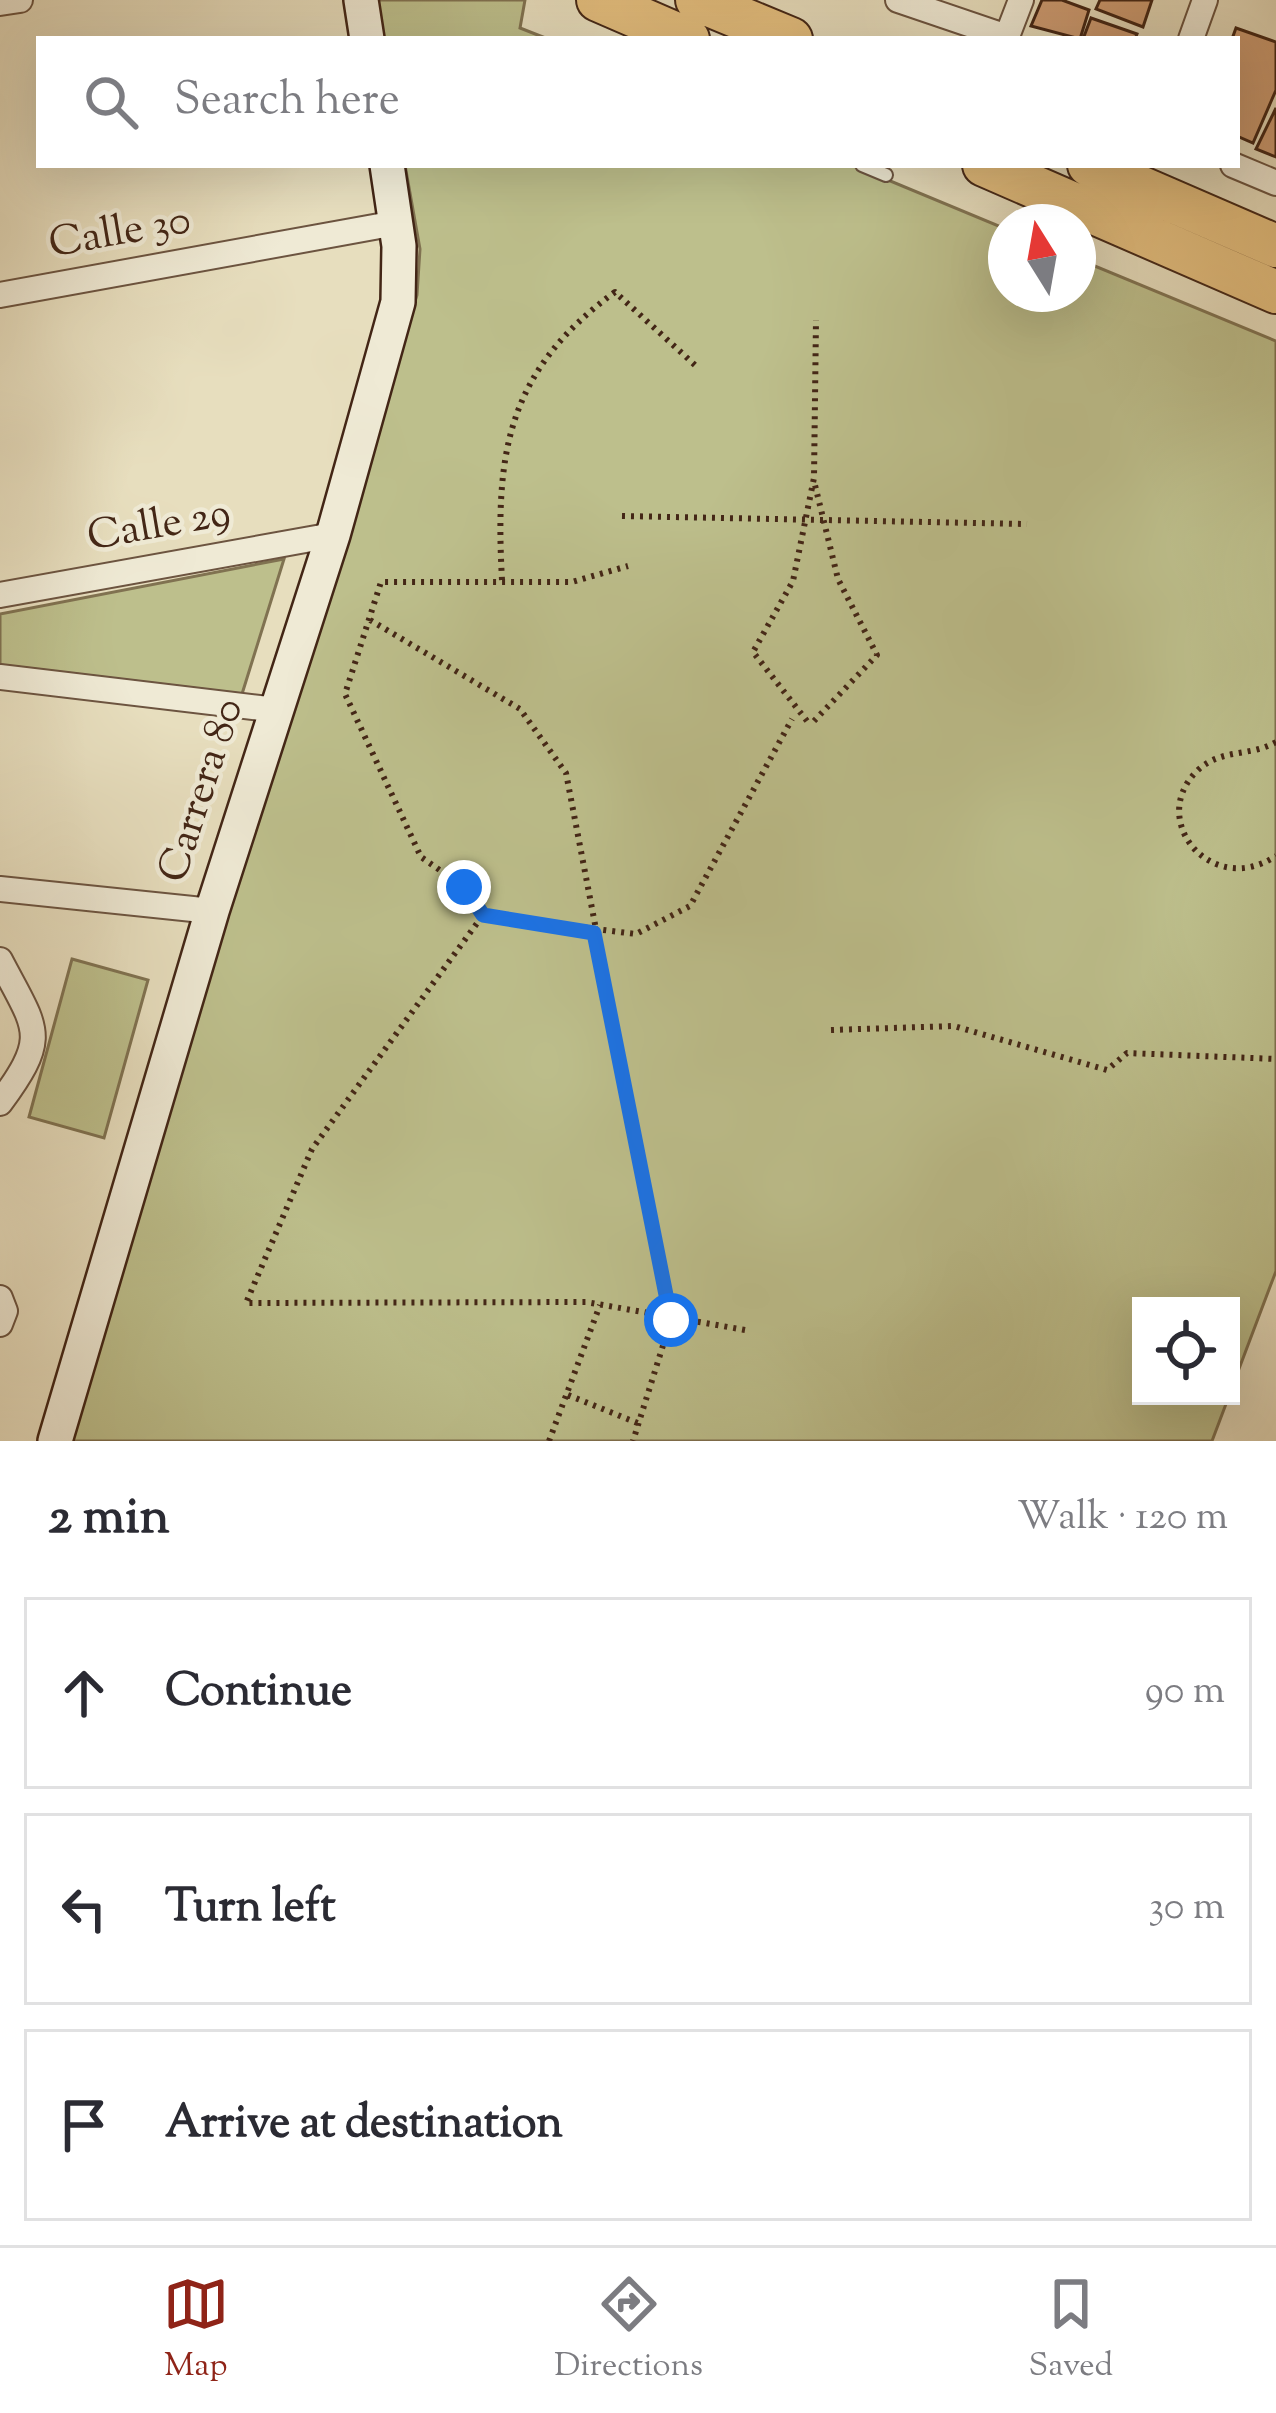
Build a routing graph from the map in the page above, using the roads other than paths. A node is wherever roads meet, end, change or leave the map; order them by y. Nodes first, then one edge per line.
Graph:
1 (20, 0) edge
2 (361, 0) edge
3 (598, 0) edge
4 (698, 0) edge
5 (898, 0) edge
6 (1021, 0) edge
7 (1205, 0) edge
8 (0, 3) edge
9 (367, 36) edge
10 (681, 36) edge
11 (784, 36) edge
12 (1000, 36) edge
13 (1007, 36) edge
14 (1192, 36) edge
15 (387, 168) edge
16 (869, 168) edge
17 (991, 168) edge
18 (1103, 168) edge
19 (1240, 168) edge
20 (886, 175) dead end
21 (1141, 176) edge
22 (1276, 182) edge
23 (396, 223) junction
24 (1276, 246) edge
25 (1276, 292) edge
26 (0, 295) edge
27 (333, 535) junction
28 (0, 596) edge
29 (0, 677) edge
30 (277, 710) junction
31 (0, 890) edge
32 (212, 911) junction
33 (0, 960) edge
34 (0, 1103) edge
35 (0, 1298) edge
36 (0, 1324) edge
37 (55, 1441) edge

1 - 8 street
2 - 9 street
3 - 10 highway
4 - 11 highway
5 - 12 street
6 - 13 street
7 - 14 street
15 - 23 street, Carrera 80
16 - 20 lane
17 - 25 highway
18 - 21 highway
19 - 22 street
21 - 24 highway
23 - 26 street, Calle 30
23 - 27 street, Carrera 80
27 - 28 street, Calle 29
27 - 30 street, Carrera 80
29 - 30 street
30 - 32 street, Carrera 80
31 - 32 street
32 - 37 street, Carrera 80
33 - 34 street
35 - 36 street

